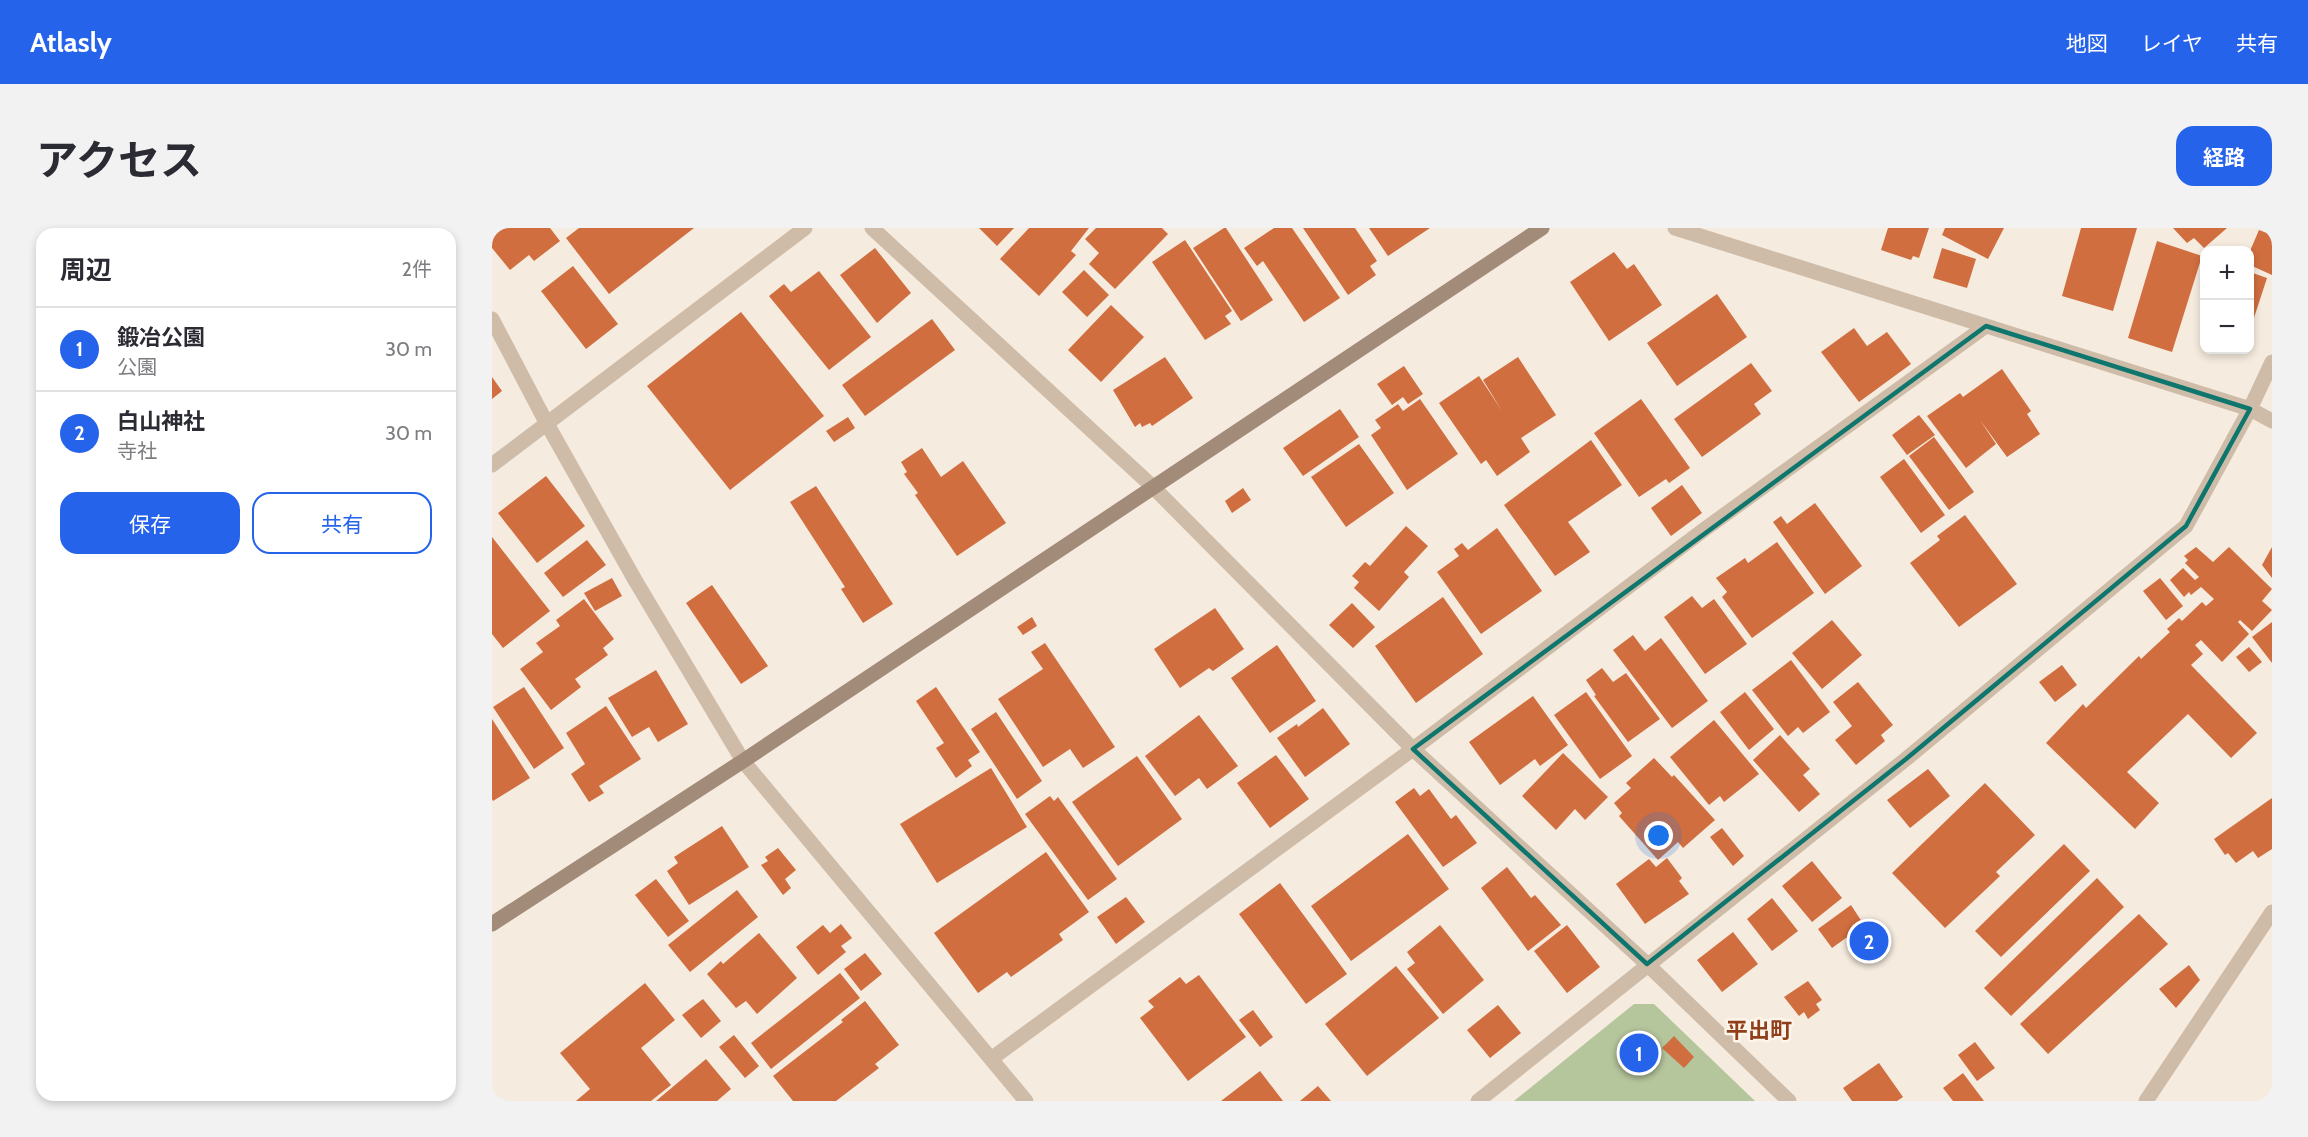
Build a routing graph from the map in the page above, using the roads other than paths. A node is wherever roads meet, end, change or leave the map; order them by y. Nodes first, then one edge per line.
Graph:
1 (805, 228) edge
2 (872, 228) edge
3 (1542, 228) edge
4 (1675, 228) edge
5 (492, 319) edge
6 (1986, 326) junction
7 (2272, 362) edge
8 (2250, 409) junction
9 (2272, 421) edge
10 (546, 422) junction
11 (492, 465) edge
12 (1153, 487) junction
13 (1413, 749) junction
14 (743, 761) junction
15 (2272, 912) edge
16 (492, 924) edge
17 (1647, 964) junction
18 (991, 1059) junction
19 (1026, 1101) edge
20 (1478, 1101) edge
21 (1789, 1101) edge
22 (2146, 1101) edge

1 - 10 street
2 - 12 street
3 - 12 street
4 - 6 street
5 - 10 street
6 - 8 street
6 - 13 street
7 - 8 street
8 - 9 street
8 - 17 street
10 - 11 street
10 - 14 street
12 - 13 street
12 - 14 street
13 - 17 street
13 - 18 street
14 - 16 street
14 - 18 street
15 - 22 street
17 - 20 street
17 - 21 street
18 - 19 street

